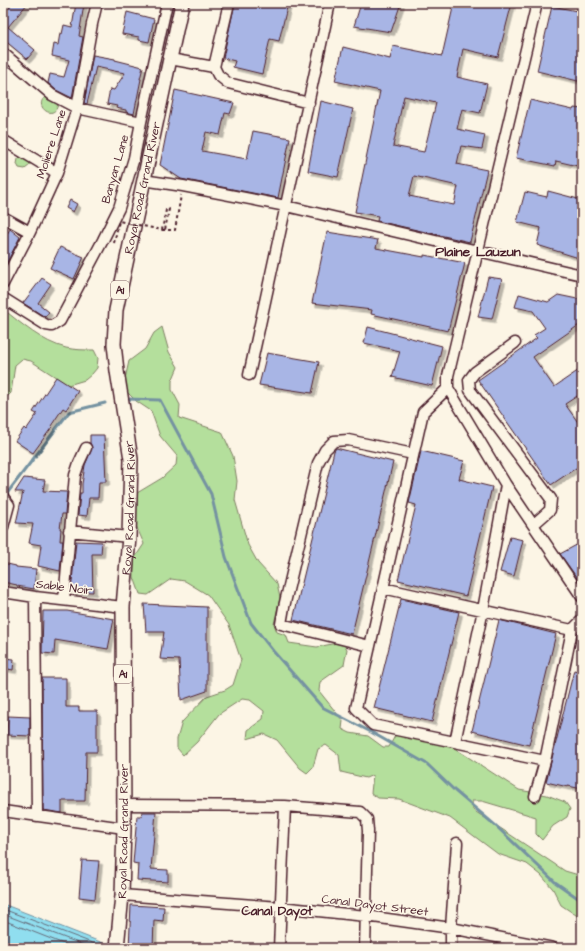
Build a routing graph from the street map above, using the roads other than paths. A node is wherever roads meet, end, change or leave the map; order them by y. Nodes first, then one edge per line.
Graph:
1 (97, 3) edge
2 (167, 3) edge
3 (182, 3) edge
4 (229, 3) edge
5 (330, 3) edge
6 (537, 3) edge
7 (3, 53) edge
8 (170, 58) junction
9 (214, 67) junction
10 (309, 103) junction
11 (77, 108) junction
12 (141, 122) junction
13 (3, 140) edge
14 (57, 173) junction
15 (143, 180) junction
16 (286, 206) junction
17 (3, 217) edge
18 (30, 232) junction
19 (478, 252) junction
20 (582, 275) edge
21 (3, 284) edge
22 (3, 298) edge
23 (515, 343) dead end
24 (249, 375) dead end
25 (448, 388) junction
26 (86, 448) dead end
27 (413, 454) junction
28 (506, 485) junction
29 (3, 497) edge
30 (533, 525) junction
31 (3, 527) edge
32 (70, 531) junction
33 (129, 537) junction
34 (383, 588) junction
35 (3, 592) edge
36 (35, 597) junction
37 (582, 597) edge
38 (64, 600) junction
39 (123, 607) junction
40 (483, 610) junction
41 (582, 620) edge
42 (572, 630) junction
43 (370, 646) junction
44 (455, 742) junction
45 (545, 761) junction
46 (535, 796) dead end
47 (124, 805) junction
48 (285, 806) junction
49 (3, 811) edge
50 (37, 816) junction
51 (124, 828) junction
52 (457, 843) dead end
53 (122, 895) junction
54 (280, 907) junction
55 (366, 916) junction
56 (451, 928) junction
57 (116, 948) edge
58 (279, 948) edge
59 (365, 948) edge
60 (451, 948) edge
61 (553, 948) edge

1 - 11 street, Moliere Lane
2 - 12 street, Banyan Lane
3 - 8 main road, Royal Road Grand River / A1
4 - 9 street
5 - 10 street
6 - 19 street
7 - 11 street
8 - 9 street
8 - 15 main road, Royal Road Grand River / A1
9 - 10 street
10 - 16 street
11 - 12 street
11 - 14 street, Moliere Lane
12 - 22 street, Banyan Lane
13 - 14 street
14 - 18 street, Moliere Lane
15 - 16 street
15 - 33 main road, Royal Road Grand River / A1
16 - 19 street
16 - 24 street
17 - 18 street
18 - 21 street, Moliere Lane
19 - 20 street
19 - 25 street
23 - 30 street
25 - 27 street
25 - 28 street
26 - 32 street
27 - 34 street
27 - 43 street
28 - 30 street
28 - 40 street
29 - 31 street
30 - 37 street
32 - 33 street
32 - 38 street
33 - 39 main road, Royal Road Grand River / A1
34 - 40 street
34 - 43 street
35 - 36 street, Sable Noir
36 - 38 street, Sable Noir
36 - 50 street
38 - 39 street, Sable Noir
39 - 47 main road, Royal Road Grand River / A1
40 - 42 street
40 - 44 street
41 - 42 street
42 - 45 street
43 - 44 street
44 - 45 street
45 - 46 street
47 - 48 street
47 - 51 main road, Royal Road Grand River / A1
48 - 54 street
48 - 55 street
49 - 50 street
50 - 51 street
51 - 53 main road, Royal Road Grand River / A1
52 - 56 street
53 - 54 street, Canal Dayot Street
53 - 57 main road, Royal Road Grand River / A1
54 - 55 street, Canal Dayot Street
54 - 58 street
55 - 56 street, Canal Dayot Street
55 - 59 street
56 - 60 street
56 - 61 street, Canal Dayot Street

